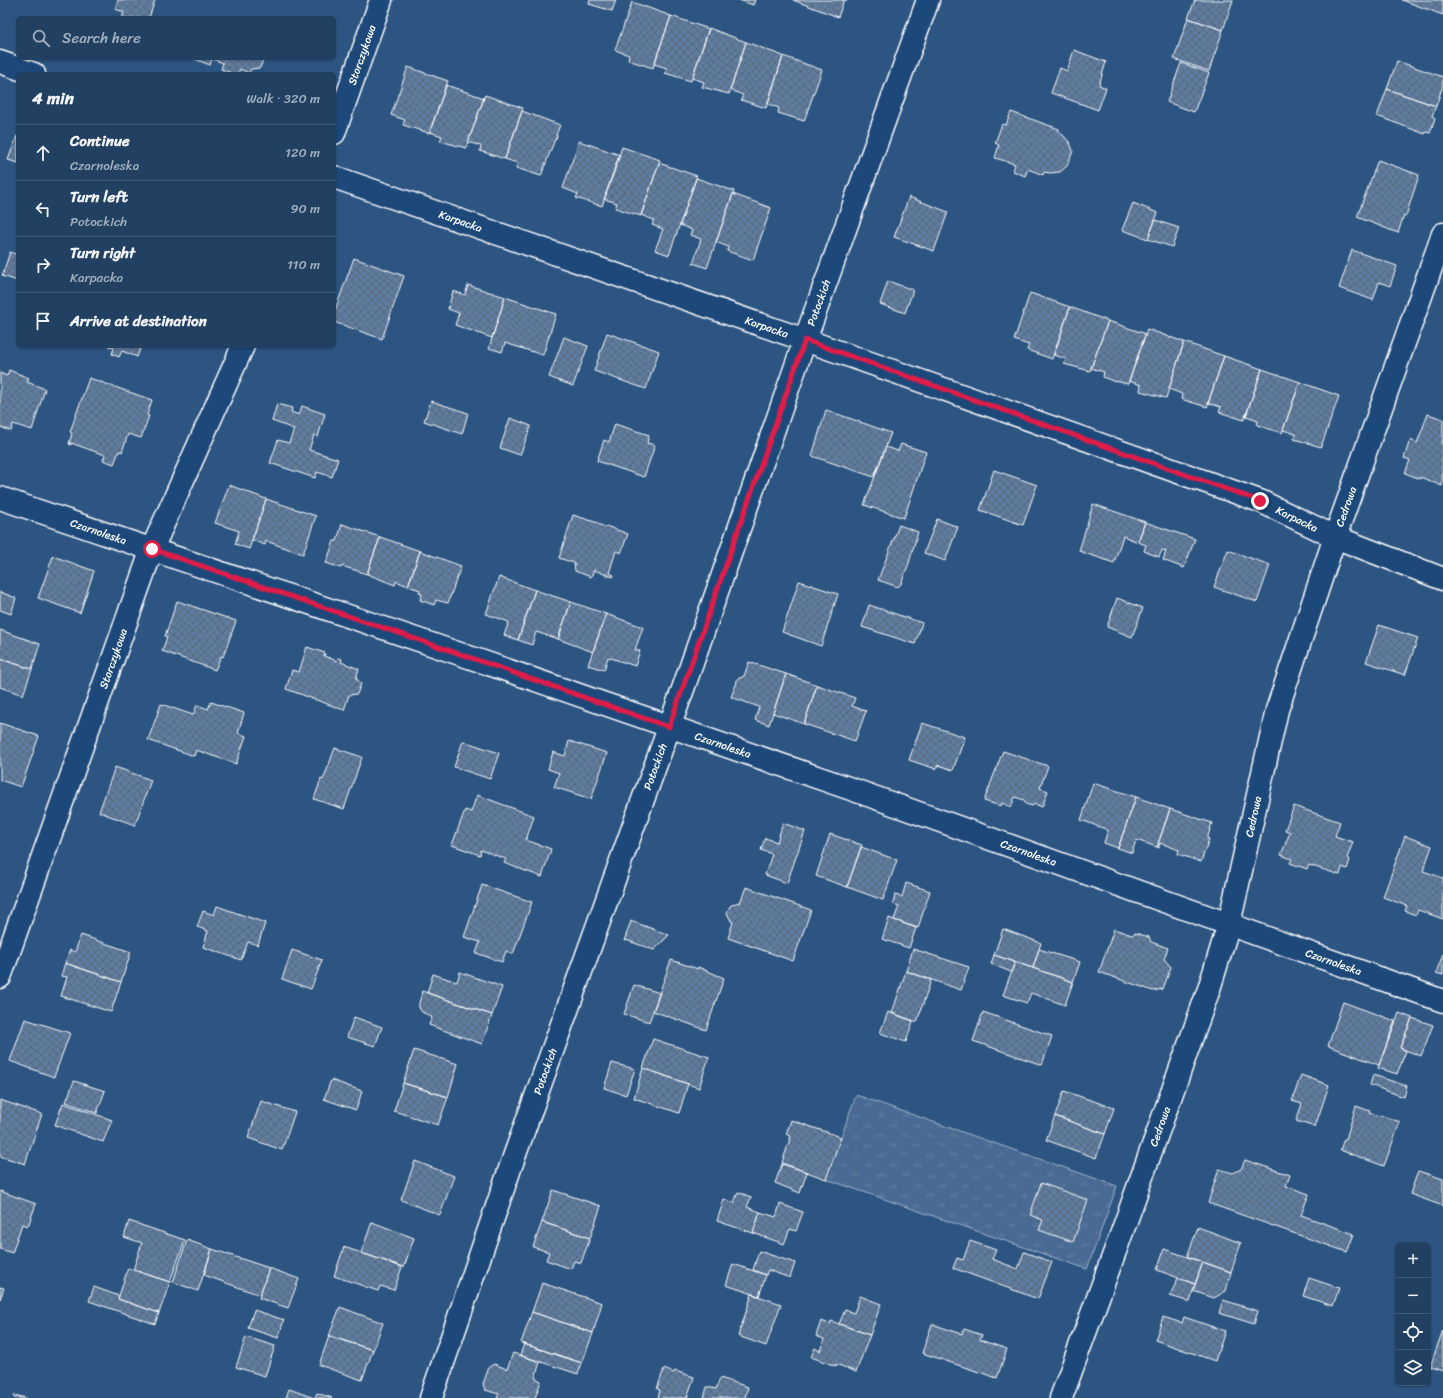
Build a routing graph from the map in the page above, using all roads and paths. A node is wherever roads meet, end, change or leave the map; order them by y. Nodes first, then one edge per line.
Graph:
1 (381, 0) edge
2 (928, 0) edge
3 (0, 62) edge
4 (28, 72) edge
5 (336, 127) edge
6 (336, 178) edge
7 (1443, 234) edge
8 (805, 340) junction
9 (241, 348) edge
10 (0, 498) edge
11 (1335, 536) junction
12 (152, 549) junction
13 (1443, 579) edge
14 (669, 727) junction
15 (1229, 924) junction
16 (0, 977) edge
17 (1443, 1001) edge
18 (431, 1398) edge
19 (1061, 1398) edge

1 - 5 street, Storczykowa
2 - 8 street, Potockich
3 - 4 street
6 - 8 street, Karpacka
7 - 11 street, Cedrowa
8 - 11 street, Karpacka
8 - 14 street, Potockich
9 - 12 street, Storczykowa
10 - 12 street, Czarnoleska
11 - 13 street, Karpacka
11 - 15 street, Cedrowa
12 - 14 street, Czarnoleska
12 - 16 street, Storczykowa
14 - 15 street, Czarnoleska
14 - 18 street, Potockich
15 - 17 street, Czarnoleska
15 - 19 street, Cedrowa

